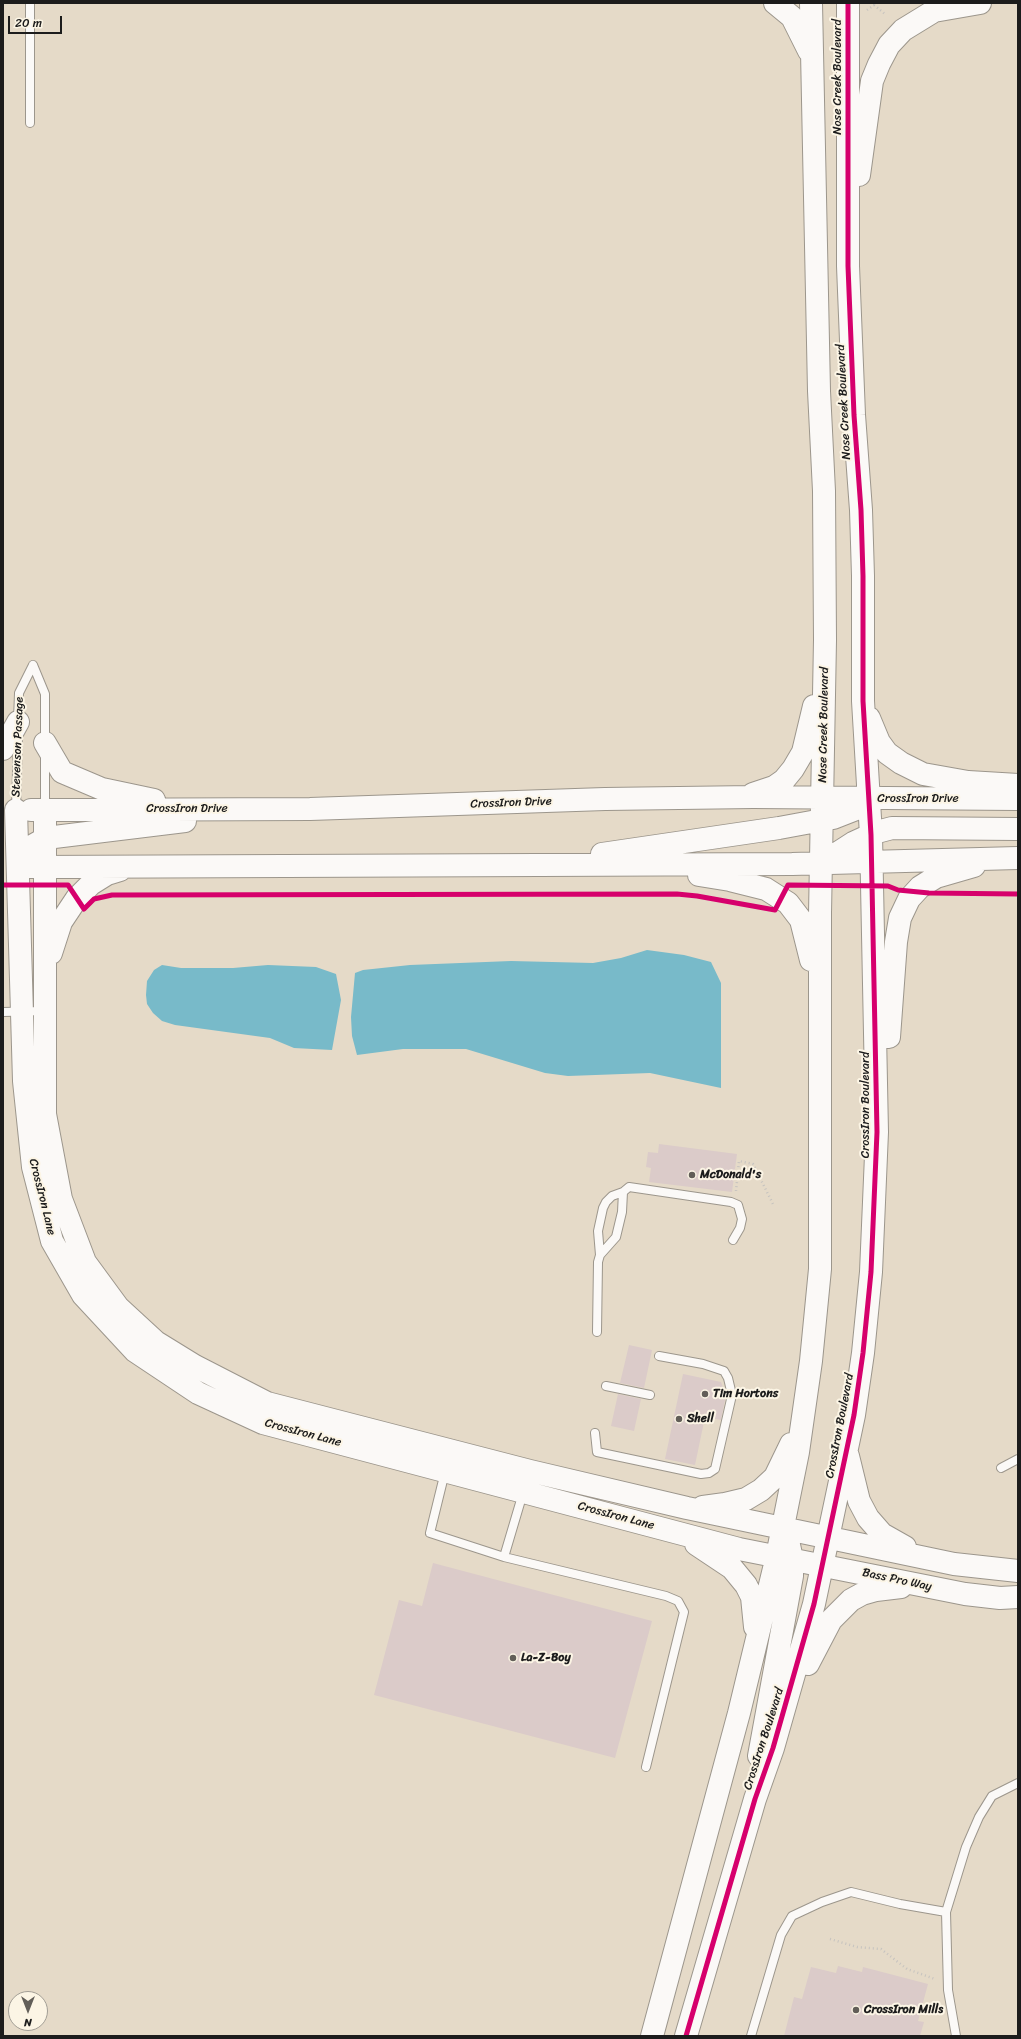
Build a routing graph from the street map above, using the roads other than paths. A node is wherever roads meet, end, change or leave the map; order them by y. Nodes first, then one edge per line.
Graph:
1 (30, 3) edge
2 (775, 3) edge
3 (811, 3) edge
4 (980, 3) edge
5 (856, 7) edge
6 (813, 60) junction
7 (30, 123) dead end
8 (848, 266) junction
9 (825, 640) junction
10 (863, 701) junction
11 (18, 722) junction
12 (45, 743) junction
13 (3, 749) edge
14 (1018, 785) edge
15 (730, 797) junction
16 (869, 799) junction
17 (1018, 799) edge
18 (283, 809) junction
19 (822, 809) junction
20 (10, 810) edge
21 (45, 810) junction
22 (200, 810) junction
23 (1018, 829) edge
24 (871, 834) junction
25 (46, 838) junction
26 (10, 839) edge
27 (1018, 858) edge
28 (872, 862) junction
29 (822, 863) junction
30 (606, 865) junction
31 (10, 866) edge
32 (495, 866) junction
33 (45, 867) junction
34 (130, 867) junction
35 (3, 931) edge
36 (20, 971) junction
37 (45, 971) junction
38 (821, 993) junction
39 (45, 1011) junction
40 (12, 1012) edge
41 (34, 1080) junction
42 (623, 1192) junction
43 (732, 1240) dead end
44 (600, 1255) junction
45 (871, 1272) junction
46 (597, 1332) dead end
47 (660, 1356) dead end
48 (606, 1386) dead end
49 (650, 1395) dead end
50 (804, 1409) junction
51 (595, 1433) dead end
52 (847, 1451) junction
53 (1018, 1459) edge
54 (448, 1461) junction
55 (1001, 1468) dead end
56 (527, 1481) junction
57 (687, 1508) junction
58 (783, 1529) junction
59 (674, 1532) junction
60 (829, 1537) junction
61 (504, 1557) junction
62 (785, 1558) junction
63 (930, 1559) junction
64 (822, 1564) junction
65 (1018, 1571) edge
66 (927, 1586) junction
67 (1018, 1597) edge
68 (755, 1651) junction
69 (781, 1721) junction
70 (646, 1767) dead end
71 (1018, 1783) edge
72 (755, 1799) junction
73 (946, 1912) junction
74 (652, 2036) edge
75 (686, 2036) edge
76 (751, 2036) edge
77 (956, 2036) edge

1 - 7 lane
2 - 6 street
3 - 6 street, Nose Creek Boulevard
4 - 8 street
5 - 8 street, Nose Creek Boulevard
6 - 9 street, Nose Creek Boulevard
8 - 10 street, Nose Creek Boulevard
9 - 15 street
9 - 19 street, Nose Creek Boulevard
10 - 14 street
10 - 16 street, Nose Creek Boulevard
11 - 12 lane, Stevenson Passage
11 - 13 street
11 - 20 lane, Stevenson Passage
12 - 21 lane, Stevenson Passage
12 - 22 street
15 - 18 street, CrossIron Drive
15 - 19 street, CrossIron Drive
16 - 17 street, CrossIron Drive
16 - 19 street
16 - 24 street, CrossIron Boulevard
18 - 22 street, CrossIron Drive
18 - 25 street
19 - 29 street
19 - 32 street
20 - 21 street, CrossIron Drive
20 - 26 street, Stevenson Passage
21 - 22 street, CrossIron Drive
21 - 25 street, Stevenson Passage
21 - 26 street
23 - 24 street
24 - 28 street, CrossIron Boulevard
24 - 29 street
25 - 31 street
25 - 33 street, Stevenson Passage
26 - 31 street, Stevenson Passage
27 - 28 street
27 - 45 street
28 - 29 street
28 - 45 street, CrossIron Boulevard
29 - 30 street
29 - 38 street
30 - 32 street
30 - 38 street
31 - 33 street
31 - 36 street, Stevenson Passage
32 - 34 street
33 - 34 street
33 - 37 street, Stevenson Passage
34 - 37 street
35 - 36 street
36 - 40 street, Stevenson Passage
37 - 39 street, Stevenson Passage
38 - 50 street
39 - 40 lane
39 - 41 street, Stevenson Passage
40 - 41 street, Stevenson Passage
41 - 54 street, CrossIron Lane
42 - 43 lane
42 - 44 lane
42 - 44 lane
44 - 46 lane
45 - 52 street, CrossIron Boulevard
47 - 51 lane
48 - 49 lane
50 - 57 street
50 - 58 street
52 - 60 street, CrossIron Boulevard
52 - 63 street
53 - 55 lane
54 - 56 street, CrossIron Lane
54 - 61 lane
56 - 57 street, CrossIron Lane
56 - 59 street, CrossIron Lane
56 - 61 lane
57 - 58 street, CrossIron Lane
58 - 60 street, CrossIron Lane
58 - 62 street
59 - 62 street, CrossIron Lane
59 - 68 street
60 - 63 street
60 - 64 street, CrossIron Boulevard
61 - 70 lane
62 - 64 street, Bass Pro Way
62 - 68 street
62 - 72 street
63 - 65 street
64 - 66 street, Bass Pro Way
64 - 69 street, CrossIron Boulevard
66 - 67 street, Bass Pro Way
66 - 69 street
68 - 74 street
69 - 72 street, CrossIron Boulevard
71 - 73 lane
72 - 75 street, CrossIron Boulevard
73 - 76 lane
73 - 77 lane

